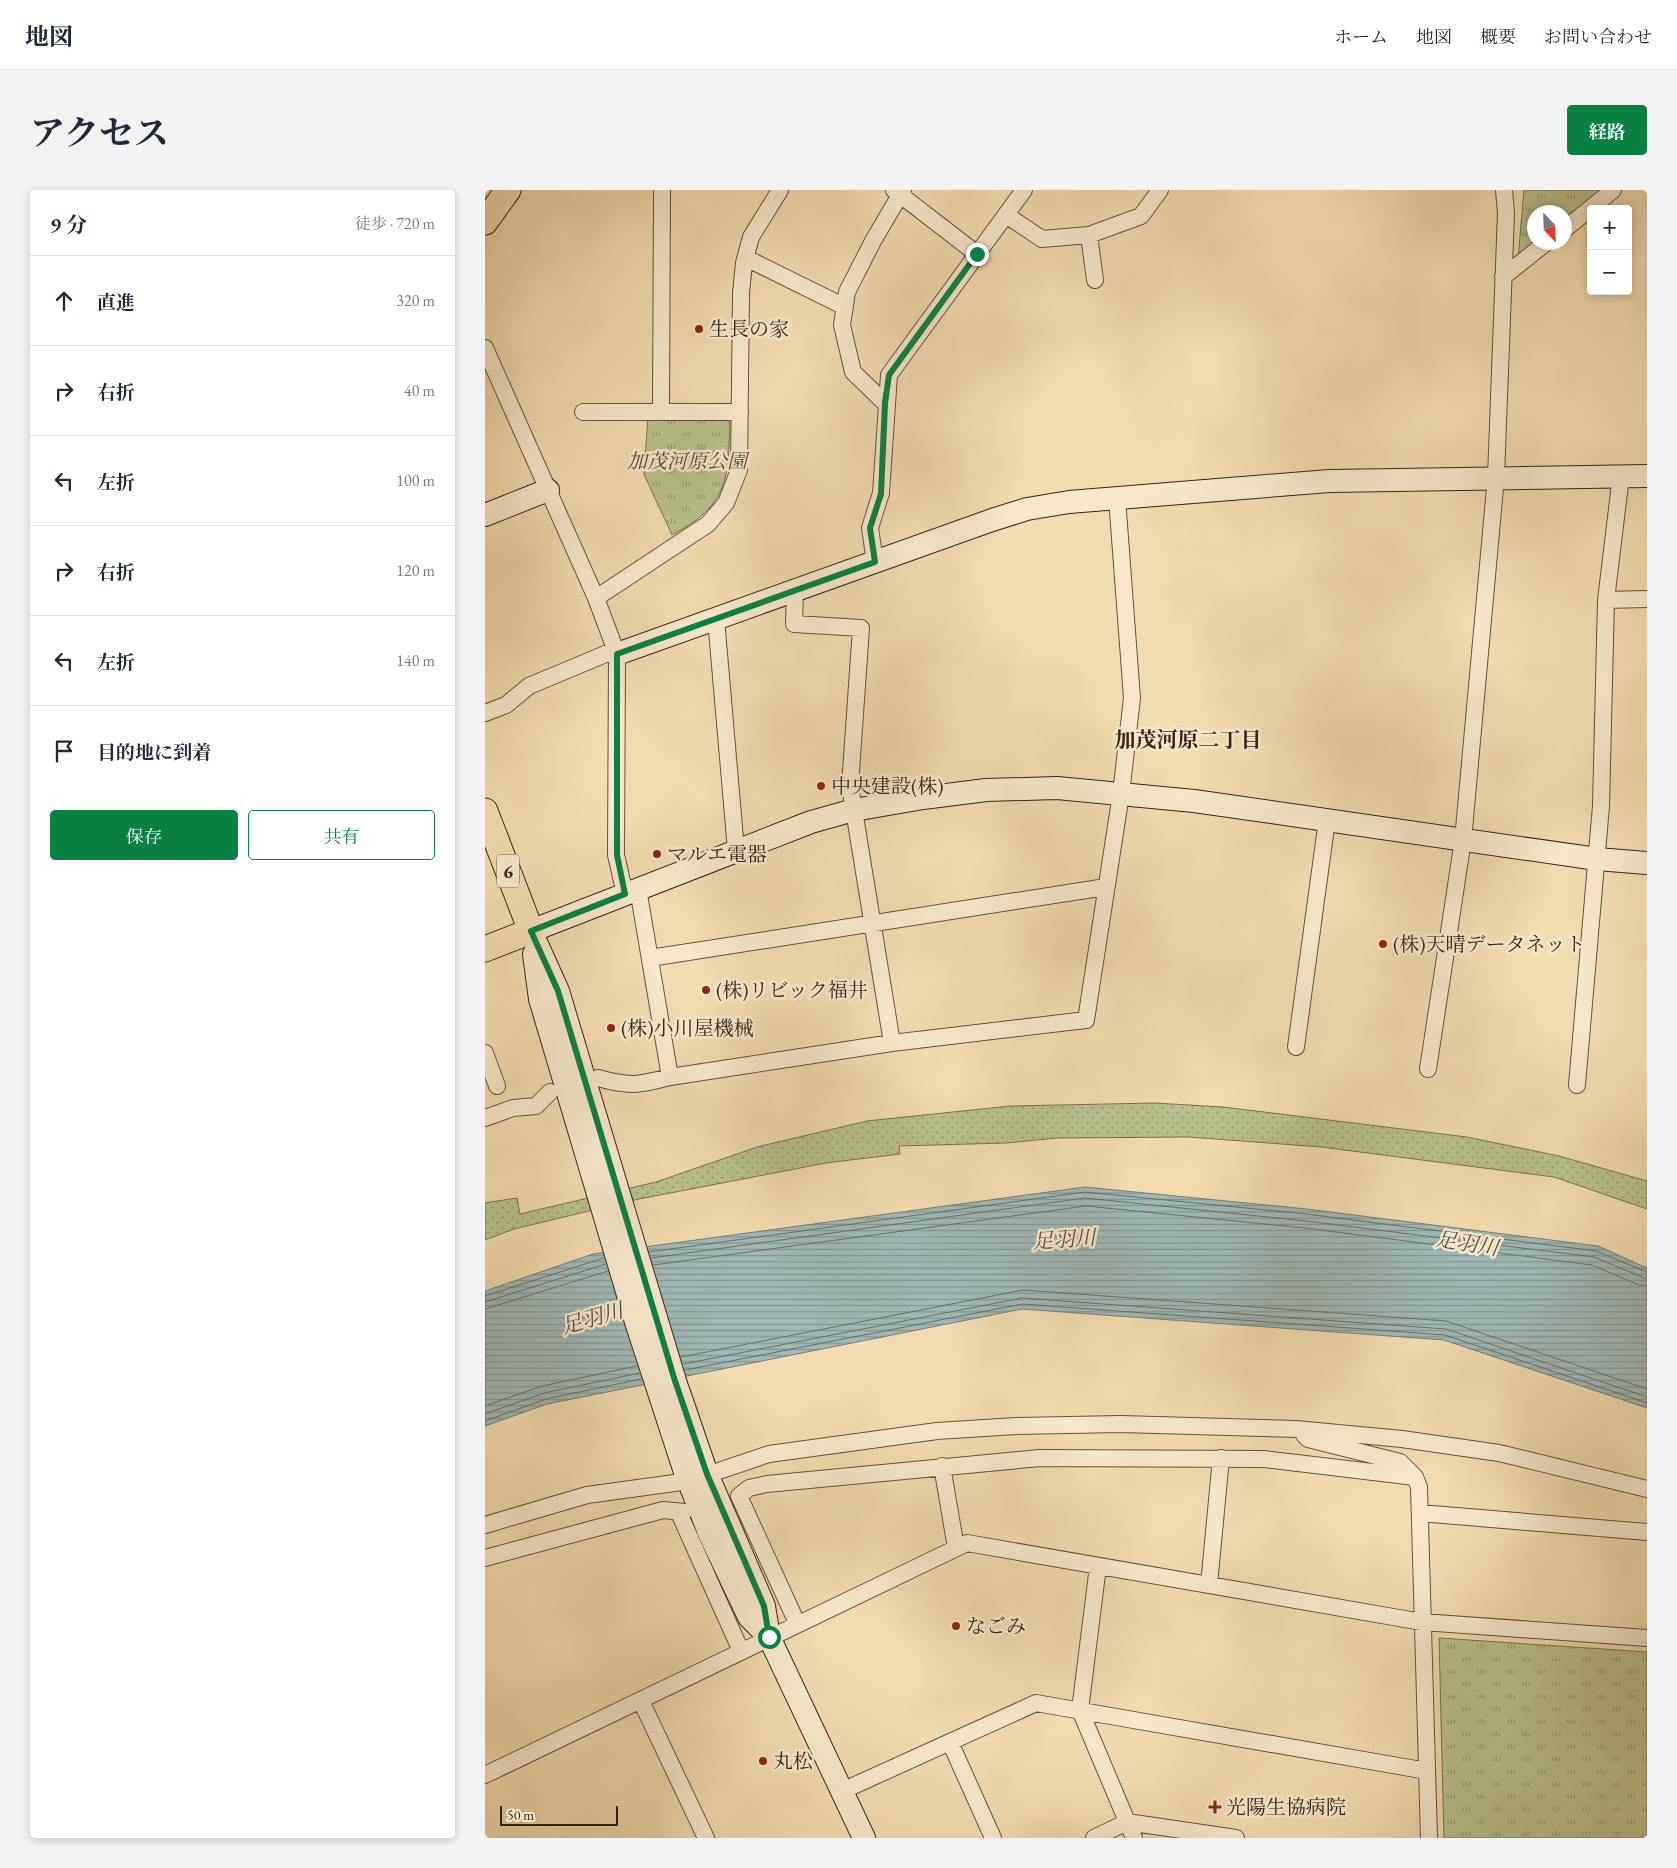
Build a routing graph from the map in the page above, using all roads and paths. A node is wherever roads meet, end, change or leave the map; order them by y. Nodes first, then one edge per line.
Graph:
1 (508, 190) edge
2 (662, 190) edge
3 (780, 190) edge
4 (1024, 190) edge
5 (1160, 190) edge
6 (1504, 190) edge
7 (1613, 190) edge
8 (899, 192) edge
9 (1006, 215) junction
10 (485, 222) edge
11 (1572, 222) edge
12 (1089, 235) junction
13 (1537, 250) edge
14 (977, 254) junction
15 (745, 258) junction
16 (1503, 277) junction
17 (1095, 280) dead end
18 (845, 307) junction
19 (485, 348) edge
20 (885, 403) junction
21 (583, 412) dead end
22 (661, 412) junction
23 (740, 412) junction
24 (1621, 476) junction
25 (1647, 476) edge
26 (1496, 477) junction
27 (548, 490) junction
28 (1117, 498) junction
29 (485, 515) edge
30 (875, 562) junction
31 (795, 591) junction
32 (596, 598) junction
33 (1647, 599) edge
34 (1606, 600) junction
35 (716, 619) junction
36 (616, 652) junction
37 (485, 713) edge
38 (1121, 794) junction
39 (854, 810) junction
40 (485, 811) edge
41 (1327, 820) junction
42 (1463, 840) junction
43 (736, 850) junction
44 (1597, 859) junction
45 (1647, 863) edge
46 (1106, 887) junction
47 (632, 892) junction
48 (873, 924) junction
49 (531, 931) junction
50 (485, 949) edge
51 (650, 958) junction
52 (892, 1043) junction
53 (1296, 1048) dead end
54 (485, 1053) edge
55 (1428, 1069) dead end
56 (670, 1077) junction
57 (598, 1078) dead end
58 (1577, 1085) dead end
59 (497, 1086) dead end
60 (550, 1092) dead end
61 (485, 1118) edge
62 (1296, 1429) junction
63 (1221, 1458) junction
64 (942, 1466) junction
65 (696, 1473) junction
66 (1415, 1478) junction
67 (1647, 1489) edge
68 (1419, 1513) junction
69 (485, 1525) edge
70 (1647, 1532) edge
71 (956, 1548) junction
72 (485, 1558) edge
73 (1098, 1566) junction
74 (1209, 1585) junction
75 (1422, 1622) junction
76 (797, 1623) junction
77 (769, 1637) junction
78 (1647, 1638) edge
79 (741, 1650) junction
80 (641, 1701) junction
81 (1080, 1710) junction
82 (950, 1742) junction
83 (1427, 1771) junction
84 (485, 1775) edge
85 (842, 1791) junction
86 (1127, 1822) junction
87 (706, 1838) edge
88 (864, 1838) edge
89 (993, 1838) edge
90 (1093, 1838) edge
91 (1134, 1838) edge
92 (1236, 1838) edge
93 (1429, 1838) edge

1 - 10 main road
2 - 22 street
3 - 15 street
4 - 9 street
5 - 12 street
6 - 16 street
7 - 11 street
8 - 14 street
8 - 18 street
9 - 12 street
9 - 14 street
12 - 17 street
13 - 16 street
14 - 20 street
15 - 18 street
15 - 23 street
16 - 26 street
18 - 20 street
19 - 27 street
20 - 30 street
21 - 22 street
22 - 23 street
23 - 32 street
24 - 25 street
24 - 26 street
24 - 34 street
26 - 28 street
26 - 42 street
27 - 29 street
27 - 32 street
28 - 30 street
28 - 38 street
30 - 31 street
31 - 35 street
31 - 39 street
32 - 36 street
33 - 34 street
34 - 44 street
35 - 36 street
35 - 43 street
36 - 37 street
36 - 47 street
38 - 39 street
38 - 41 street
38 - 46 street
39 - 43 street
39 - 48 street
40 - 49 main road, 6
41 - 42 street
41 - 53 street
42 - 44 street
42 - 55 street
43 - 47 street
44 - 45 street
44 - 58 street
46 - 48 street
46 - 52 street
47 - 49 street
47 - 51 street
48 - 51 street
48 - 52 street
49 - 50 main road
49 - 65 street
51 - 56 street
52 - 56 street
54 - 59 street
56 - 57 street
60 - 61 street
62 - 65 street
62 - 66 street
62 - 67 street
63 - 64 street
63 - 66 street
63 - 74 street
64 - 71 street
64 - 76 street
65 - 69 street
65 - 77 street
66 - 68 street
68 - 70 street
68 - 75 street
71 - 73 street
71 - 76 street
72 - 79 street
73 - 74 street
73 - 81 street
74 - 75 street
75 - 78 street
75 - 83 street
76 - 77 street
77 - 79 street
77 - 85 street
79 - 80 street
80 - 84 street
80 - 87 street
81 - 82 street
81 - 83 street
81 - 86 street
82 - 85 street
82 - 89 street
83 - 93 street
85 - 88 street
86 - 90 street
86 - 91 street
86 - 92 street

